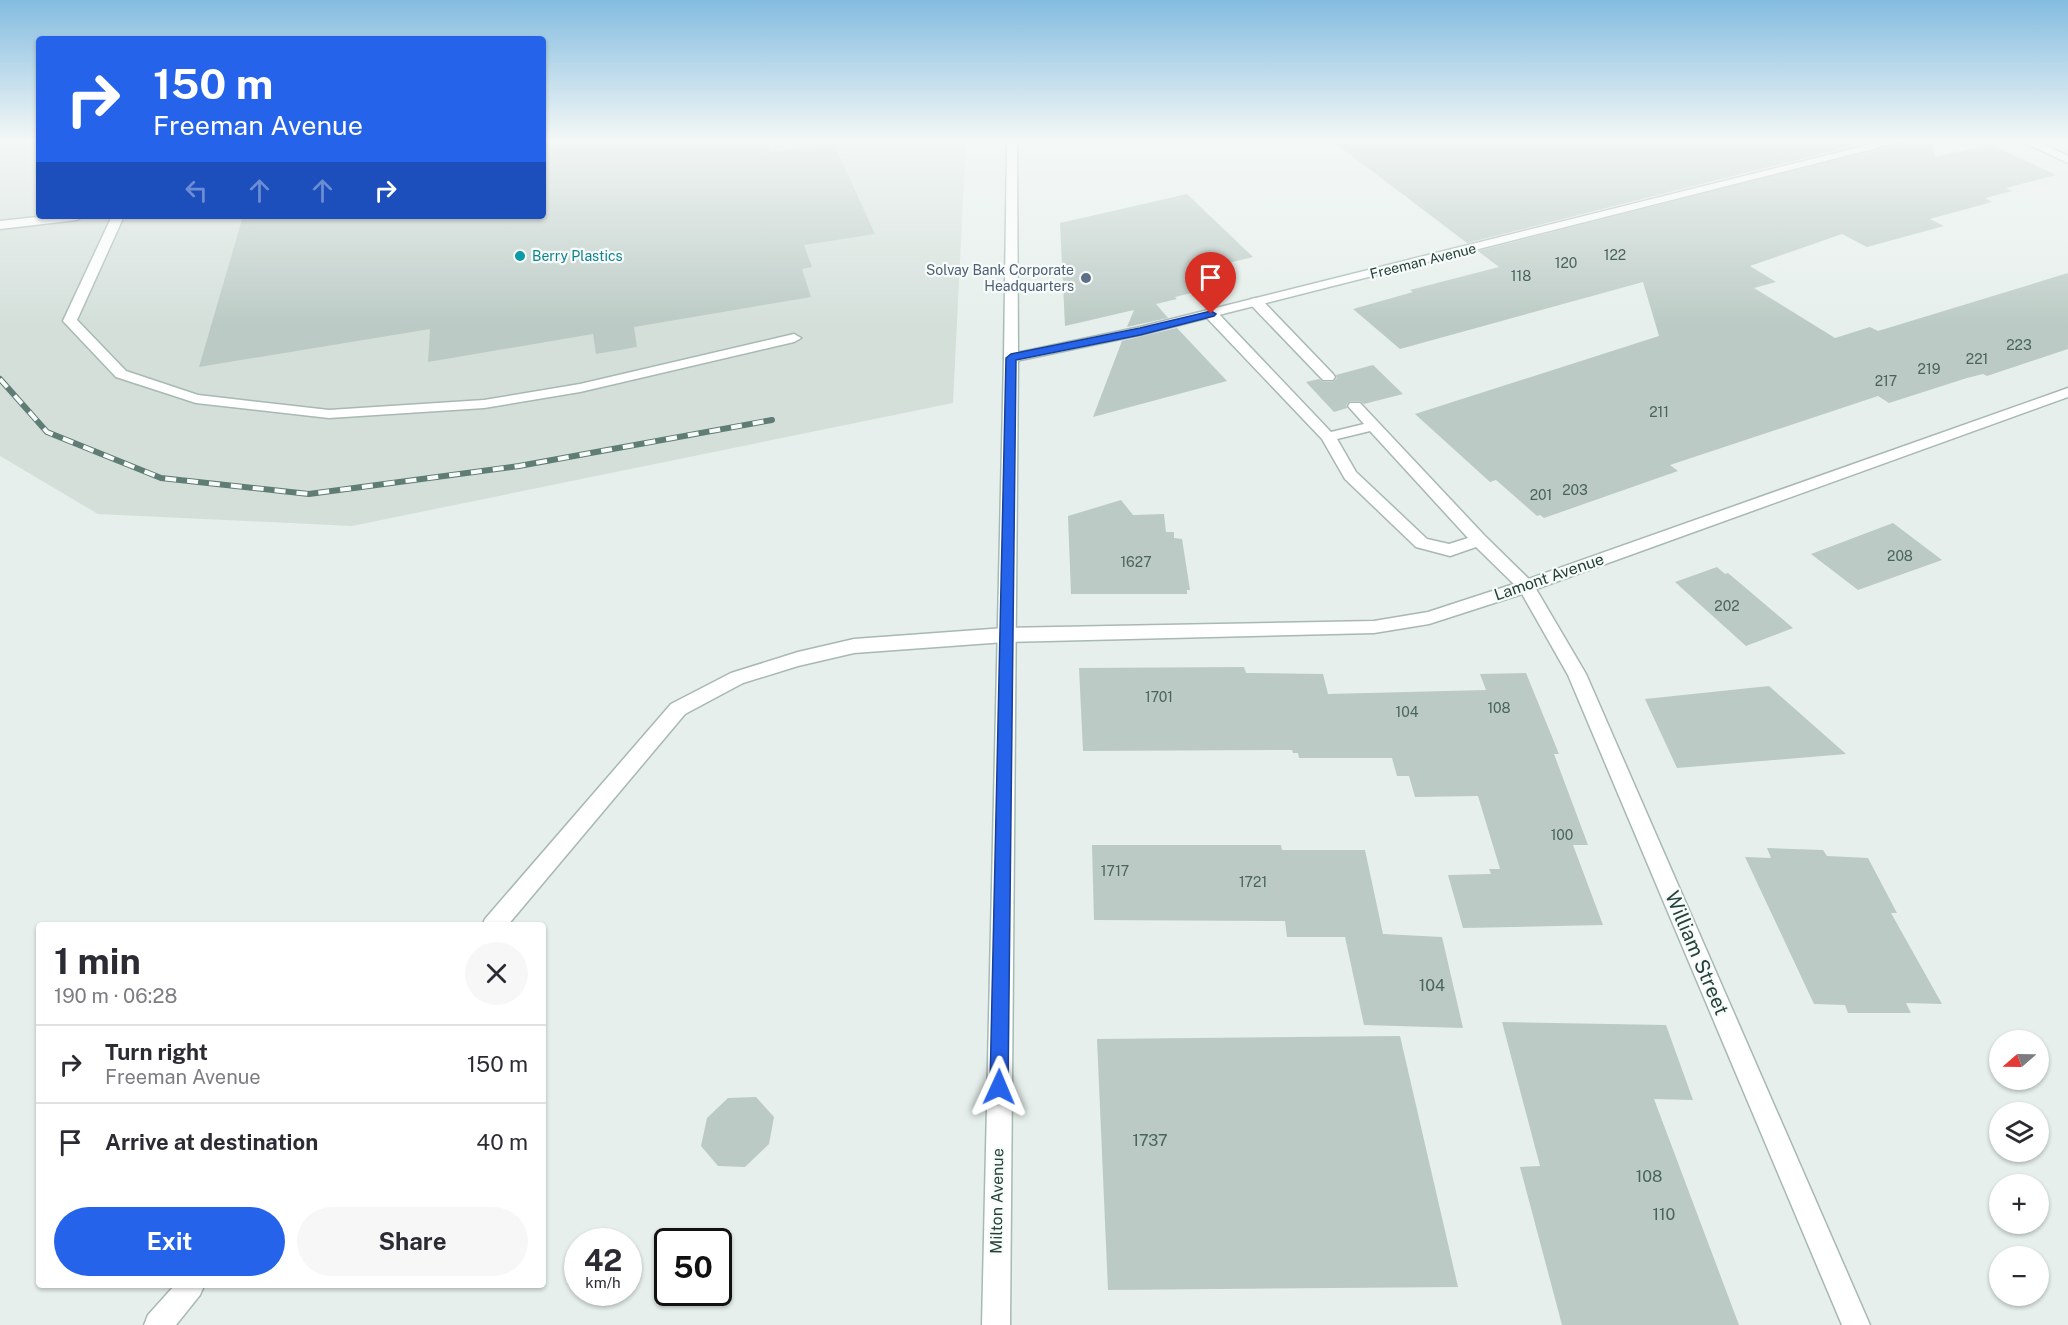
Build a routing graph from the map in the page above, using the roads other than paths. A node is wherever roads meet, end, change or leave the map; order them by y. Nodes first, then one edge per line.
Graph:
1 (1012, 202) edge
2 (1656, 202) edge
3 (51, 219) edge
4 (117, 219) edge
5 (0, 225) edge
6 (1256, 302) junction
7 (1211, 314) junction
8 (794, 338) dead end
9 (1011, 358) junction
10 (1328, 377) dead end
11 (2068, 392) edge
12 (1355, 406) dead end
13 (1374, 426) junction
14 (1328, 437) junction
15 (1479, 540) junction
16 (1526, 586) junction
17 (1005, 634) junction
18 (496, 922) edge
19 (189, 1288) edge
20 (158, 1325) edge
21 (996, 1325) edge
22 (1856, 1325) edge

1 - 9 street, Milton Avenue
2 - 6 street, Freeman Avenue
3 - 5 street
4 - 8 street
6 - 7 street, Freeman Avenue
6 - 10 street
7 - 9 street, Freeman Avenue
7 - 14 street
9 - 17 street, Milton Avenue
11 - 16 street, Lamont Avenue
12 - 13 street, William Street
13 - 14 street
13 - 15 street, William Street
14 - 15 street
15 - 16 street, William Street
16 - 17 street, Lamont Avenue
16 - 22 street, William Street
17 - 18 street, Lamont Avenue
17 - 21 street, Milton Avenue
19 - 20 street

